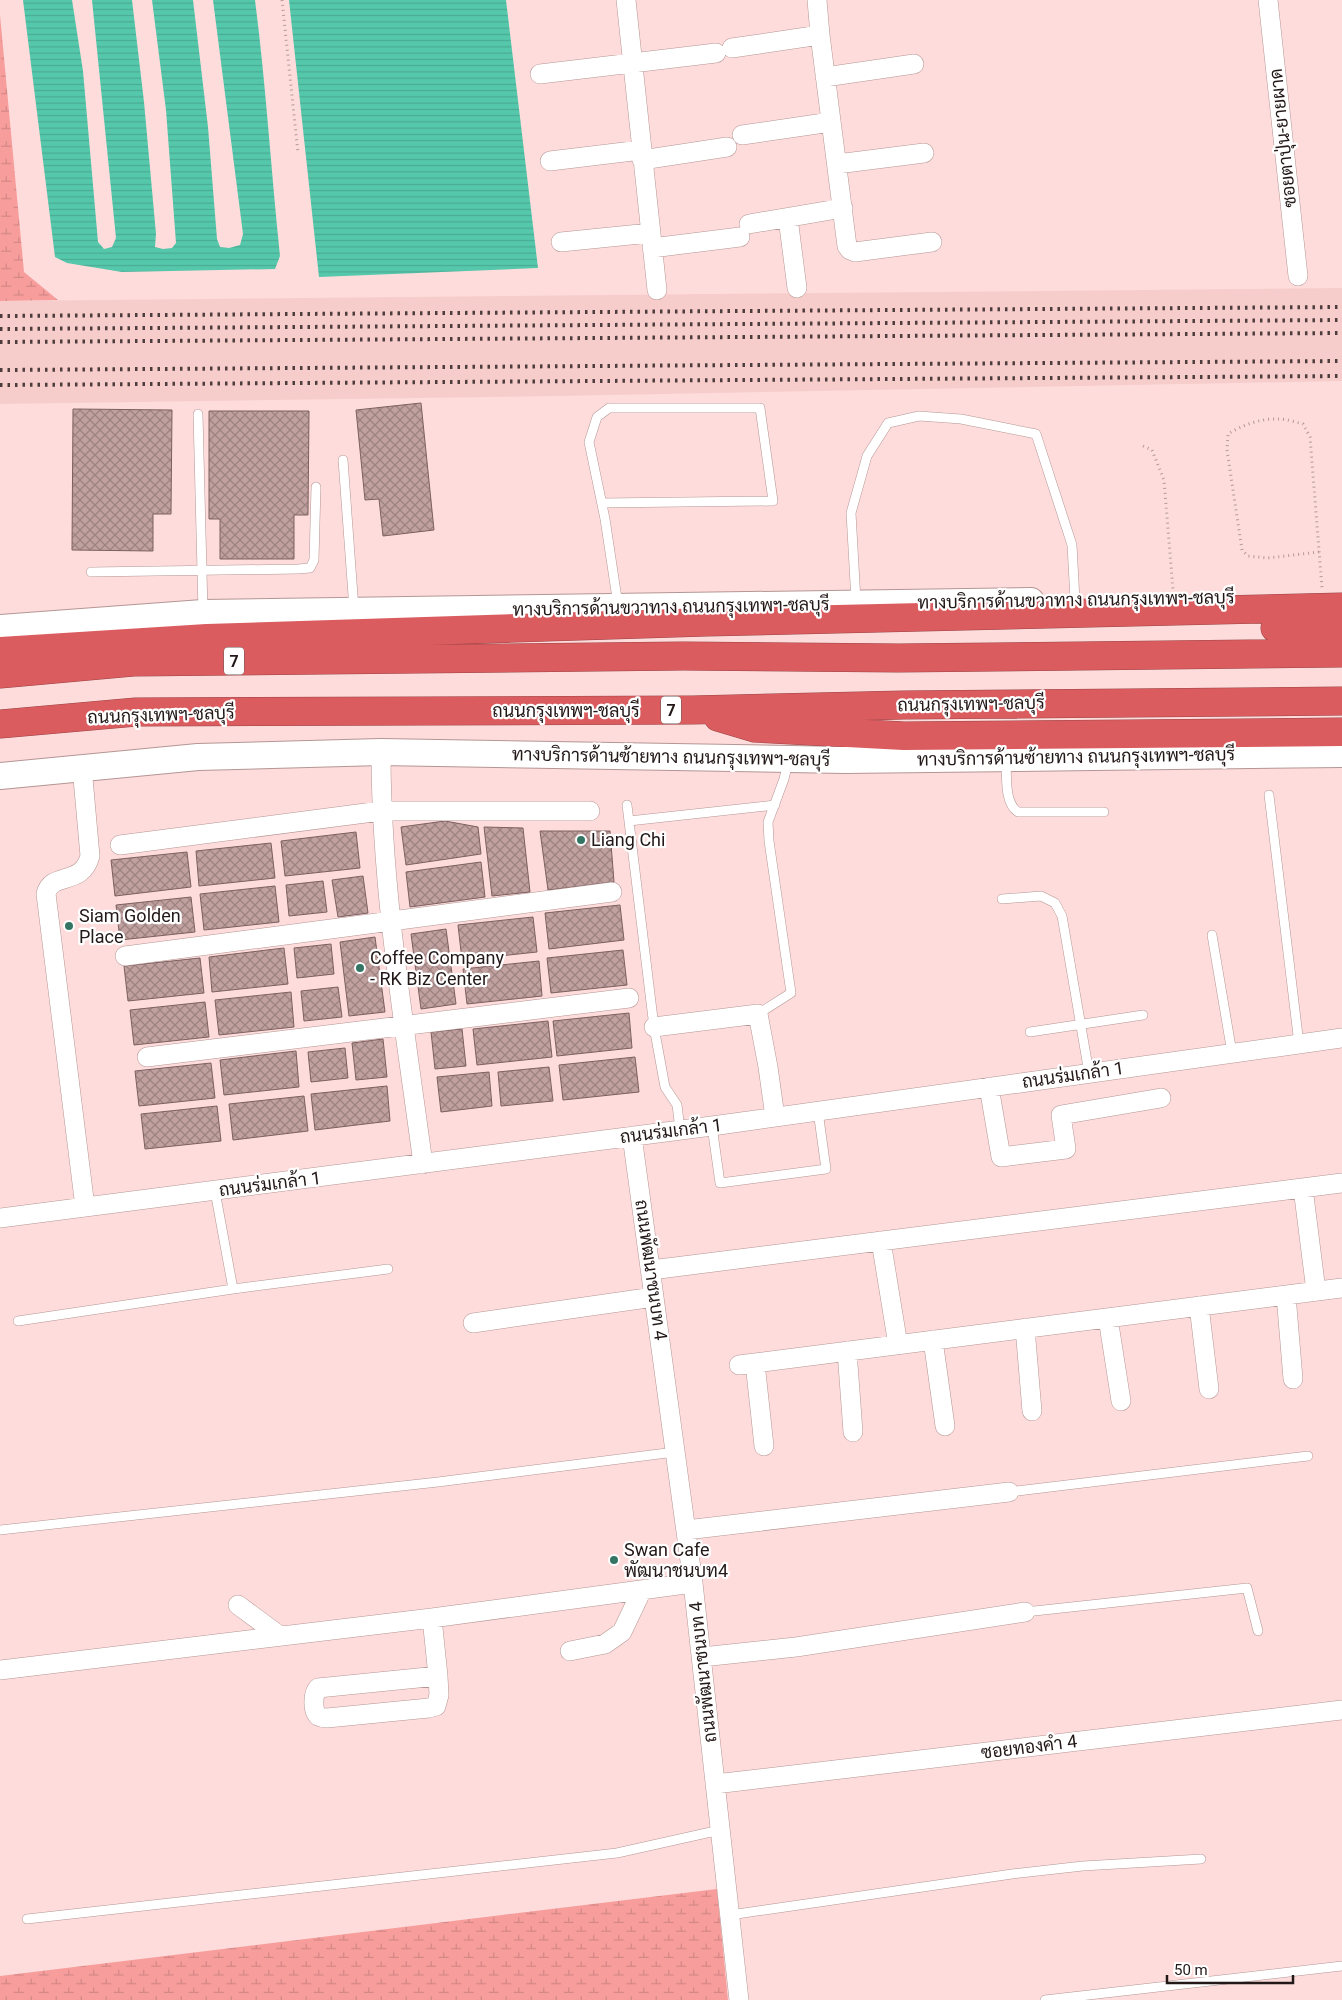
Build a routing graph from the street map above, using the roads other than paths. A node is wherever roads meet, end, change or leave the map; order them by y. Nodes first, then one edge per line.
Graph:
1 (626, 0) edge
2 (818, 0) edge
3 (1268, 0) edge
4 (820, 35) junction
5 (632, 63) junction
6 (914, 64) dead end
7 (540, 74) dead end
8 (825, 77) junction
9 (831, 122) junction
10 (742, 135) dead end
11 (727, 148) dead end
12 (924, 153) dead end
13 (642, 155) junction
14 (550, 161) dead end
15 (837, 164) junction
16 (843, 208) junction
17 (788, 218) junction
18 (651, 240) junction
19 (561, 242) dead end
20 (932, 242) dead end
21 (1298, 276) dead end
22 (797, 288) dead end
23 (657, 290) dead end
24 (198, 414) dead end
25 (343, 460) dead end
26 (316, 486) dead end
27 (602, 503) junction
28 (202, 570) junction
29 (91, 572) dead end
30 (1335, 599) edge
31 (1075, 600) junction
32 (856, 604) junction
33 (618, 608) junction
34 (354, 611) junction
35 (203, 614) junction
36 (1342, 627) edge
37 (0, 628) edge
38 (0, 651) edge
39 (1342, 653) edge
40 (683, 656) junction
41 (0, 674) edge
42 (1342, 701) edge
43 (693, 710) junction
44 (0, 724) edge
45 (1342, 732) edge
46 (381, 752) junction
47 (1342, 754) edge
48 (1005, 758) junction
49 (788, 759) junction
50 (82, 767) junction
51 (0, 776) edge
52 (1269, 795) dead end
53 (627, 805) dead end
54 (775, 806) junction
55 (381, 811) junction
56 (590, 811) dead end
57 (1104, 812) dead end
58 (629, 821) junction
59 (120, 845) dead end
60 (612, 892) dead end
61 (1002, 899) dead end
62 (391, 921) junction
63 (1212, 935) dead end
64 (126, 956) dead end
65 (629, 998) dead end
66 (758, 1014) junction
67 (1143, 1015) dead end
68 (1082, 1025) junction
69 (405, 1026) junction
70 (654, 1027) junction
71 (1030, 1032) dead end
72 (1342, 1038) edge
73 (1299, 1044) junction
74 (1232, 1053) junction
75 (147, 1057) dead end
76 (1089, 1073) junction
77 (989, 1087) junction
78 (1161, 1098) dead end
79 (818, 1110) junction
80 (774, 1117) junction
81 (712, 1126) junction
82 (680, 1130) junction
83 (632, 1136) junction
84 (423, 1164) junction
85 (1342, 1183) edge
86 (1303, 1188) junction
87 (216, 1191) junction
88 (85, 1207) junction
89 (0, 1218) edge
90 (881, 1241) junction
91 (388, 1269) dead end
92 (651, 1270) junction
93 (1342, 1288) edge
94 (233, 1289) junction
95 (1316, 1291) junction
96 (1286, 1295) junction
97 (654, 1297) junction
98 (1199, 1306) junction
99 (1108, 1318) junction
100 (18, 1321) dead end
101 (473, 1323) dead end
102 (1025, 1328) junction
103 (933, 1340) junction
104 (898, 1345) junction
105 (847, 1351) junction
106 (1293, 1379) dead end
107 (1209, 1389) dead end
108 (1121, 1400) dead end
109 (1032, 1411) dead end
110 (945, 1426) dead end
111 (853, 1432) dead end
112 (764, 1446) dead end
113 (675, 1452) junction
114 (1308, 1456) dead end
115 (1009, 1492) joint
116 (0, 1530) edge
117 (686, 1530) junction
118 (693, 1583) junction
119 (642, 1590) junction
120 (238, 1605) dead end
121 (1025, 1612) joint
122 (432, 1618) junction
123 (1258, 1631) dead end
124 (280, 1636) junction
125 (570, 1651) dead end
126 (702, 1657) junction
127 (0, 1670) edge
128 (438, 1676) junction
129 (1342, 1710) edge
130 (715, 1784) junction
131 (720, 1830) junction
132 (1201, 1859) dead end
133 (730, 1915) junction
134 (27, 1919) dead end
135 (1342, 1966) edge
136 (739, 2000) edge
137 (1045, 2000) edge

1 - 5 street
2 - 4 street
3 - 21 street, ซอยตาปุ่น-ยายผาด
4 - 5 street
4 - 8 street
5 - 7 street
5 - 13 street
6 - 8 street
8 - 9 street
9 - 10 street
9 - 15 street
11 - 13 street
12 - 15 street
13 - 14 street
13 - 18 street
15 - 16 street
16 - 17 street
16 - 20 street
17 - 18 street
17 - 22 street
18 - 19 street
18 - 23 street
24 - 28 lane
25 - 34 lane
26 - 28 lane
27 - 27 lane
27 - 33 lane
28 - 29 lane
28 - 35 lane
30 - 31 main road, ทางบริการด้านขวาทาง ถนนกรุงเทพฯ-ชลบุรี
30 - 38 highway
31 - 32 main road, ทางบริการด้านขวาทาง ถนนกรุงเทพฯ-ชลบุรี
31 - 32 lane
32 - 33 main road, ทางบริการด้านขวาทาง ถนนกรุงเทพฯ-ชลบุรี
33 - 34 main road, ทางบริการด้านขวาทาง ถนนกรุงเทพฯ-ชลบุรี
34 - 35 main road, ทางบริการด้านขวาทาง ถนนกรุงเทพฯ-ชลบุรี
35 - 37 main road, ทางบริการด้านขวาทาง ถนนกรุงเทพฯ-ชลบุรี
36 - 40 highway
39 - 40 highway, 7
40 - 41 highway, 7
42 - 43 highway, ถนนกรุงเทพฯ-ชลบุรี / 7
43 - 44 highway, ถนนกรุงเทพฯ-ชลบุรี / 7
43 - 45 highway
46 - 49 main road, ทางบริการด้านซ้ายทาง ถนนกรุงเทพฯ-ชลบุรี
46 - 50 main road, ทางบริการด้านซ้ายทาง ถนนกรุงเทพฯ-ชลบุรี
46 - 55 street
47 - 48 main road, ทางบริการด้านซ้ายทาง ถนนกรุงเทพฯ-ชลบุรี
48 - 49 main road, ทางบริการด้านซ้ายทาง ถนนกรุงเทพฯ-ชลบุรี
48 - 57 lane
49 - 54 lane
50 - 51 main road, ทางบริการด้านซ้ายทาง ถนนกรุงเทพฯ-ชลบุรี
50 - 88 street
52 - 73 lane
53 - 58 lane
54 - 58 lane
54 - 66 lane
55 - 56 street
55 - 59 street
55 - 62 street
58 - 70 lane
60 - 62 street
61 - 68 lane
62 - 64 street
62 - 69 street
63 - 74 lane
65 - 69 street
66 - 70 street
66 - 80 street
67 - 68 lane
68 - 71 lane
68 - 76 lane
69 - 75 street
69 - 84 street
70 - 82 lane
72 - 73 street, ถนนร่มเกล้า 1
73 - 74 street, ถนนร่มเกล้า 1
74 - 76 street, ถนนร่มเกล้า 1
76 - 77 street, ถนนร่มเกล้า 1
77 - 78 street
77 - 79 street, ถนนร่มเกล้า 1
79 - 80 street, ถนนร่มเกล้า 1
79 - 81 lane
80 - 81 street, ถนนร่มเกล้า 1
81 - 82 street, ถนนร่มเกล้า 1
82 - 83 street, ถนนร่มเกล้า 1
83 - 84 street, ถนนร่มเกล้า 1
83 - 92 street, ถนนพัฒนาชนบท 4
84 - 87 street, ถนนร่มเกล้า 1
85 - 86 street
86 - 90 street
86 - 95 street
87 - 88 street, ถนนร่มเกล้า 1
87 - 94 lane
88 - 89 street, ถนนร่มเกล้า 1
90 - 92 street
90 - 104 street
91 - 94 lane
92 - 97 street, ถนนพัฒนาชนบท 4
93 - 95 street
94 - 100 lane
95 - 96 street
96 - 98 street
96 - 106 street
97 - 101 street
97 - 113 street, ถนนพัฒนาชนบท 4
98 - 99 street
98 - 107 street
99 - 102 street
99 - 108 street
102 - 103 street
102 - 109 street
103 - 104 street
103 - 110 street
104 - 105 street
105 - 111 street
105 - 112 street
113 - 116 lane
113 - 117 street, ถนนพัฒนาชนบท 4
114 - 115 lane
115 - 117 street
117 - 118 street, ถนนพัฒนาชนบท 4
118 - 119 street
118 - 126 street, ถนนพัฒนาชนบท 4
119 - 122 street
119 - 125 street
120 - 124 street
121 - 123 lane
121 - 126 street
122 - 124 street
122 - 128 street
124 - 127 street
126 - 130 street, ถนนพัฒนาชนบท 4
128 - 128 street
129 - 130 street, ซอยทองคำ 4
130 - 131 street, ถนนพัฒนาชนบท 4
131 - 133 street, ถนนพัฒนาชนบท 4
131 - 134 lane
132 - 133 lane
133 - 136 street, ถนนพัฒนาชนบท 4
135 - 137 lane

